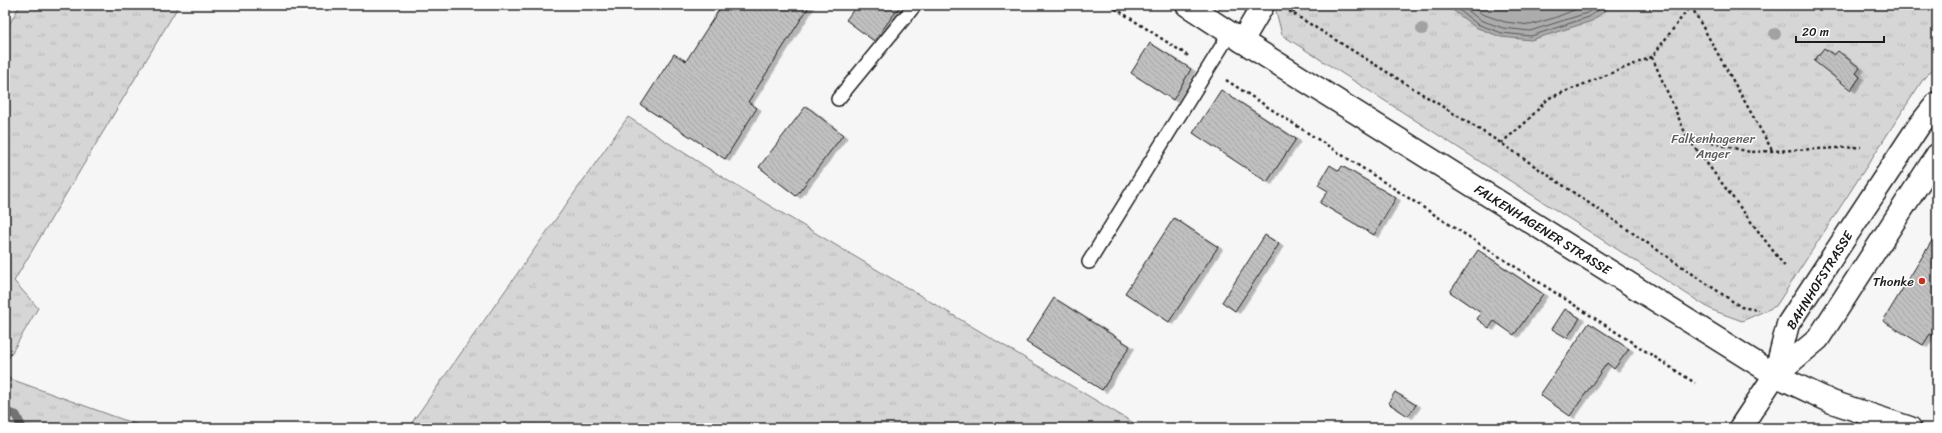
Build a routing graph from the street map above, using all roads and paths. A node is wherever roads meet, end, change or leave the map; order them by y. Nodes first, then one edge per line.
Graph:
1 (915, 5) edge
2 (1110, 5) edge
3 (1187, 5) edge
4 (1297, 5) edge
5 (1691, 5) edge
6 (1273, 6) edge
7 (1293, 13) junction
8 (1236, 37) junction
9 (1652, 57) junction
10 (1208, 69) junction
11 (838, 99) dead end
12 (1937, 103) edge
13 (1688, 137) junction
14 (1501, 143) junction
15 (1861, 146) dead end
16 (1772, 150) junction
17 (1937, 155) edge
18 (1089, 262) dead end
19 (1786, 268) dead end
20 (1760, 310) dead end
21 (1775, 375) junction
22 (1695, 383) dead end
23 (1740, 428) edge
24 (1910, 428) edge

1 - 11 lane
2 - 10 path
3 - 8 main road, FALKENHAGENER STRASSE
4 - 7 path
5 - 9 path
5 - 16 path
6 - 7 path
6 - 8 main road
7 - 14 path
8 - 10 lane
8 - 21 main road, FALKENHAGENER STRASSE
9 - 13 path
9 - 14 path
10 - 18 lane
10 - 22 path
12 - 21 main road, BAHNHOFSTRASSE
13 - 16 path
13 - 19 path
14 - 20 path
15 - 16 path
17 - 21 main road
21 - 23 main road
21 - 24 main road, FALKENHAGENER STRASSE

